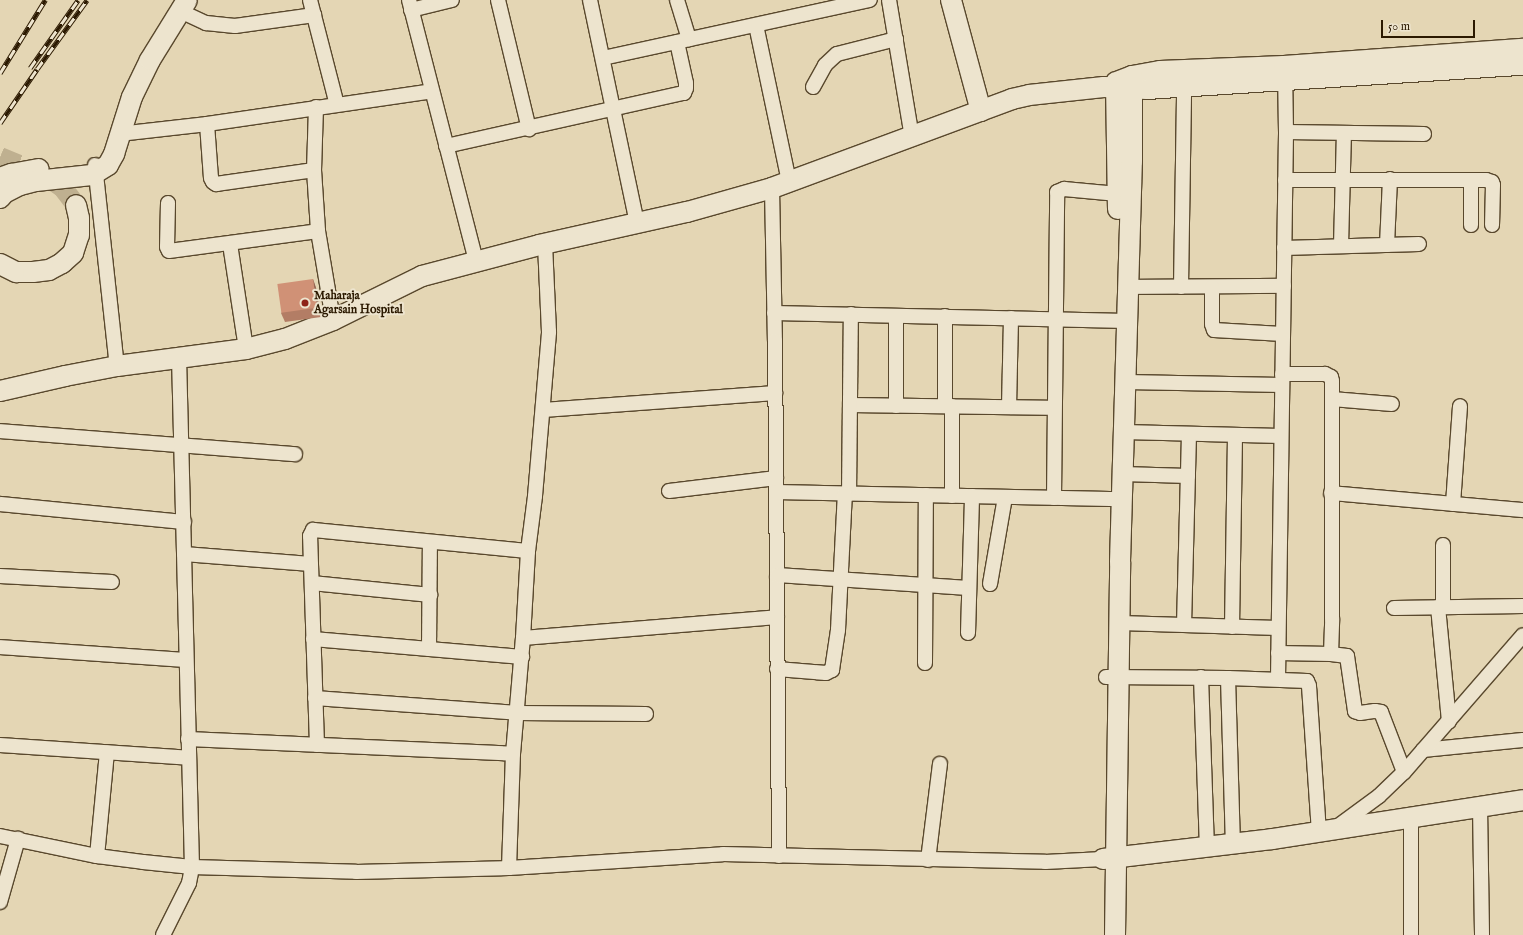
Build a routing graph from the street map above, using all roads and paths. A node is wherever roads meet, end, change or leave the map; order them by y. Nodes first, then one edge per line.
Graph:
1 (310, 0) edge
2 (452, 0) edge
3 (498, 0) edge
4 (590, 0) edge
5 (677, 0) edge
6 (870, 0) edge
7 (889, 0) edge
8 (951, 0) edge
9 (853, 2) edge
10 (410, 5) edge
11 (183, 6) edge
12 (314, 15) junction
13 (756, 25) junction
14 (896, 39) junction
15 (683, 41) junction
16 (1523, 49) edge
17 (603, 58) junction
18 (1523, 65) edge
19 (1285, 72) junction
20 (1120, 84) junction
21 (1184, 86) junction
22 (813, 87) dead end
23 (432, 91) junction
24 (337, 105) junction
25 (316, 107) junction
26 (613, 110) junction
27 (981, 111) junction
28 (207, 124) junction
29 (529, 129) junction
30 (1286, 132) junction
31 (1344, 133) junction
32 (119, 134) junction
33 (1424, 134) dead end
34 (912, 137) junction
35 (446, 146) junction
36 (99, 168) junction
37 (314, 170) junction
38 (0, 178) edge
39 (1390, 179) junction
40 (1285, 180) junction
41 (1343, 180) junction
42 (1471, 180) junction
43 (780, 185) junction
44 (1118, 194) junction
45 (0, 198) edge
46 (168, 203) dead end
47 (637, 224) junction
48 (1471, 225) dead end
49 (1492, 225) dead end
50 (318, 231) junction
51 (230, 244) junction
52 (545, 244) junction
53 (1419, 244) dead end
54 (1387, 245) junction
55 (1341, 246) junction
56 (1284, 248) junction
57 (0, 250) edge
58 (476, 261) junction
59 (0, 264) edge
60 (1212, 286) junction
61 (1284, 286) junction
62 (1128, 287) junction
63 (1181, 287) junction
64 (774, 313) junction
65 (851, 314) junction
66 (896, 316) junction
67 (944, 316) junction
68 (1011, 318) junction
69 (1056, 319) junction
70 (333, 320) junction
71 (1121, 320) junction
72 (1283, 334) junction
73 (246, 349) junction
74 (179, 357) junction
75 (117, 366) junction
76 (1282, 380) junction
77 (1126, 382) junction
78 (0, 391) edge
79 (776, 393) junction
80 (1332, 399) junction
81 (1392, 404) dead end
82 (850, 405) junction
83 (896, 406) junction
84 (948, 406) junction
85 (1460, 406) dead end
86 (1009, 407) junction
87 (1054, 408) junction
88 (542, 410) junction
89 (0, 431) edge
90 (1124, 432) junction
91 (1189, 434) junction
92 (1234, 435) junction
93 (1281, 436) junction
94 (182, 445) junction
95 (295, 454) dead end
96 (1123, 474) junction
97 (1188, 476) junction
98 (776, 478) junction
99 (669, 491) dead end
100 (776, 492) junction
101 (1331, 492) junction
102 (847, 494) junction
103 (926, 495) junction
104 (952, 496) junction
105 (972, 496) junction
106 (1005, 497) junction
107 (1054, 498) junction
108 (1116, 499) junction
109 (0, 504) edge
110 (1453, 504) junction
111 (1523, 510) edge
112 (184, 522) junction
113 (430, 542) junction
114 (1443, 545) dead end
115 (528, 551) junction
116 (184, 554) junction
117 (311, 564) junction
118 (777, 575) junction
119 (0, 576) edge
120 (841, 580) junction
121 (112, 582) dead end
122 (312, 583) junction
123 (990, 584) dead end
124 (925, 585) junction
125 (969, 588) junction
126 (430, 595) junction
127 (1523, 606) edge
128 (1441, 607) junction
129 (1394, 608) dead end
130 (777, 617) junction
131 (1120, 623) junction
132 (1184, 625) junction
133 (1232, 627) junction
134 (1278, 628) junction
135 (968, 633) dead end
136 (1523, 635) edge
137 (524, 638) junction
138 (313, 639) junction
139 (0, 647) edge
140 (430, 649) junction
141 (1278, 653) junction
142 (1332, 654) junction
143 (522, 656) junction
144 (186, 660) junction
145 (926, 663) dead end
146 (777, 668) junction
147 (1112, 677) junction
148 (1201, 677) junction
149 (1228, 678) junction
150 (1278, 679) junction
151 (315, 698) junction
152 (517, 713) junction
153 (646, 714) dead end
154 (1449, 721) junction
155 (188, 739) junction
156 (1523, 740) edge
157 (0, 745) edge
158 (316, 745) junction
159 (1423, 750) junction
160 (107, 752) junction
161 (513, 754) junction
162 (189, 758) junction
163 (940, 764) dead end
164 (1404, 772) junction
165 (1523, 800) edge
166 (1480, 806) junction
167 (1411, 816) junction
168 (1327, 830) junction
169 (0, 836) edge
170 (18, 839) junction
171 (1233, 843) junction
172 (1207, 846) junction
173 (97, 856) junction
174 (779, 856) junction
175 (1110, 858) junction
176 (928, 860) junction
177 (192, 867) junction
178 (509, 868) junction
179 (0, 902) edge
180 (163, 935) edge
181 (1102, 935) edge
182 (1115, 935) edge
183 (1412, 935) edge
184 (1482, 935) edge

1 - 12 street
2 - 10 street
3 - 29 street
4 - 17 street
5 - 15 street
6 - 9 street
7 - 14 street
8 - 27 street
9 - 13 street
10 - 23 street
11 - 12 street
11 - 32 street
12 - 24 street
13 - 15 street
13 - 43 street
14 - 22 street
14 - 34 street
15 - 17 street
15 - 26 street
16 - 19 street
17 - 26 street
18 - 19 street
19 - 20 street
19 - 21 street
19 - 30 street
20 - 21 street
20 - 27 street
20 - 44 street
20 - 62 street
21 - 63 street
23 - 24 street
23 - 35 street
24 - 25 street
25 - 28 street
25 - 37 street
26 - 29 street
26 - 47 street
27 - 34 street
28 - 32 street
28 - 37 street
29 - 35 street
30 - 31 street
30 - 40 street
31 - 33 street
31 - 41 street
32 - 36 street
34 - 43 street
35 - 58 street
36 - 38 street
36 - 45 street
36 - 75 street
37 - 50 street
39 - 41 street
39 - 42 street
39 - 54 street
40 - 41 street
40 - 56 street
41 - 55 street
42 - 48 street
42 - 49 street
43 - 47 street
43 - 64 street
44 - 69 street
44 - 71 street
46 - 51 street
47 - 52 street
50 - 51 street
50 - 70 street
51 - 73 street
52 - 58 street
52 - 88 street
53 - 54 street
54 - 55 street
55 - 56 street
56 - 61 street
57 - 59 street
58 - 70 street
60 - 61 street
60 - 63 street
60 - 72 street
61 - 72 street
62 - 63 street
62 - 71 street
64 - 65 street
64 - 79 street
65 - 66 street
65 - 82 street
66 - 67 street
66 - 83 street
67 - 68 street
67 - 84 street
68 - 69 street
68 - 86 street
69 - 71 street
69 - 87 street
70 - 73 street
71 - 77 street
71 - 108 street
72 - 76 street
73 - 74 street
74 - 75 street
74 - 94 street
75 - 78 street
76 - 77 street
76 - 80 street
76 - 93 street
77 - 90 street
79 - 88 street
79 - 98 street
80 - 81 street
80 - 101 street
82 - 83 street
82 - 102 street
83 - 84 street
84 - 86 street
84 - 104 street
85 - 110 street
86 - 87 street
87 - 107 street
88 - 115 street
89 - 94 street
90 - 91 street
90 - 96 street
91 - 92 street
91 - 97 street
92 - 93 street
92 - 133 street
93 - 134 street
94 - 95 street
94 - 112 street
96 - 97 street
96 - 108 street
97 - 132 street
98 - 99 street
98 - 100 street
100 - 102 street
100 - 118 street
101 - 110 street
101 - 142 street
102 - 103 street
102 - 120 street
103 - 104 street
103 - 124 street
104 - 105 street
105 - 106 street
105 - 125 street
106 - 107 street
106 - 123 street
107 - 108 street
108 - 131 street
108 - 147 street
109 - 112 street
110 - 111 street
112 - 116 street
113 - 115 street
113 - 117 street
113 - 126 street
114 - 128 street
115 - 137 street
116 - 117 street
116 - 144 street
117 - 122 street
118 - 120 street
118 - 130 street
119 - 121 street
120 - 124 street
120 - 146 street
122 - 126 street
122 - 138 street
124 - 125 street
124 - 145 street
125 - 135 street
126 - 140 street
127 - 128 street
128 - 129 street
128 - 154 street
130 - 137 street
130 - 146 street
131 - 132 street
131 - 147 street
132 - 133 street
133 - 134 street
134 - 141 street
136 - 154 street
137 - 143 street
138 - 140 street
138 - 151 street
139 - 144 street
140 - 143 street
141 - 142 street
141 - 150 street
142 - 164 street
143 - 152 street
144 - 155 street
146 - 174 street
147 - 148 street
147 - 175 street
148 - 149 street
148 - 172 street
149 - 150 street
149 - 171 street
150 - 168 street
151 - 152 street
151 - 158 street
152 - 153 street
152 - 161 street
154 - 159 street
155 - 158 street
155 - 162 street
156 - 159 street
157 - 160 street
158 - 161 street
159 - 164 street
160 - 162 street
160 - 173 street
161 - 178 street
162 - 177 street
163 - 176 street
164 - 168 street
165 - 166 street
166 - 167 street
166 - 184 street
167 - 168 street
167 - 183 street
168 - 171 street
169 - 170 street
170 - 173 street
170 - 179 street
171 - 172 street
172 - 175 street
173 - 177 street
174 - 176 street
174 - 178 street
175 - 176 street
175 - 181 street
175 - 182 street
177 - 178 street
177 - 180 street

